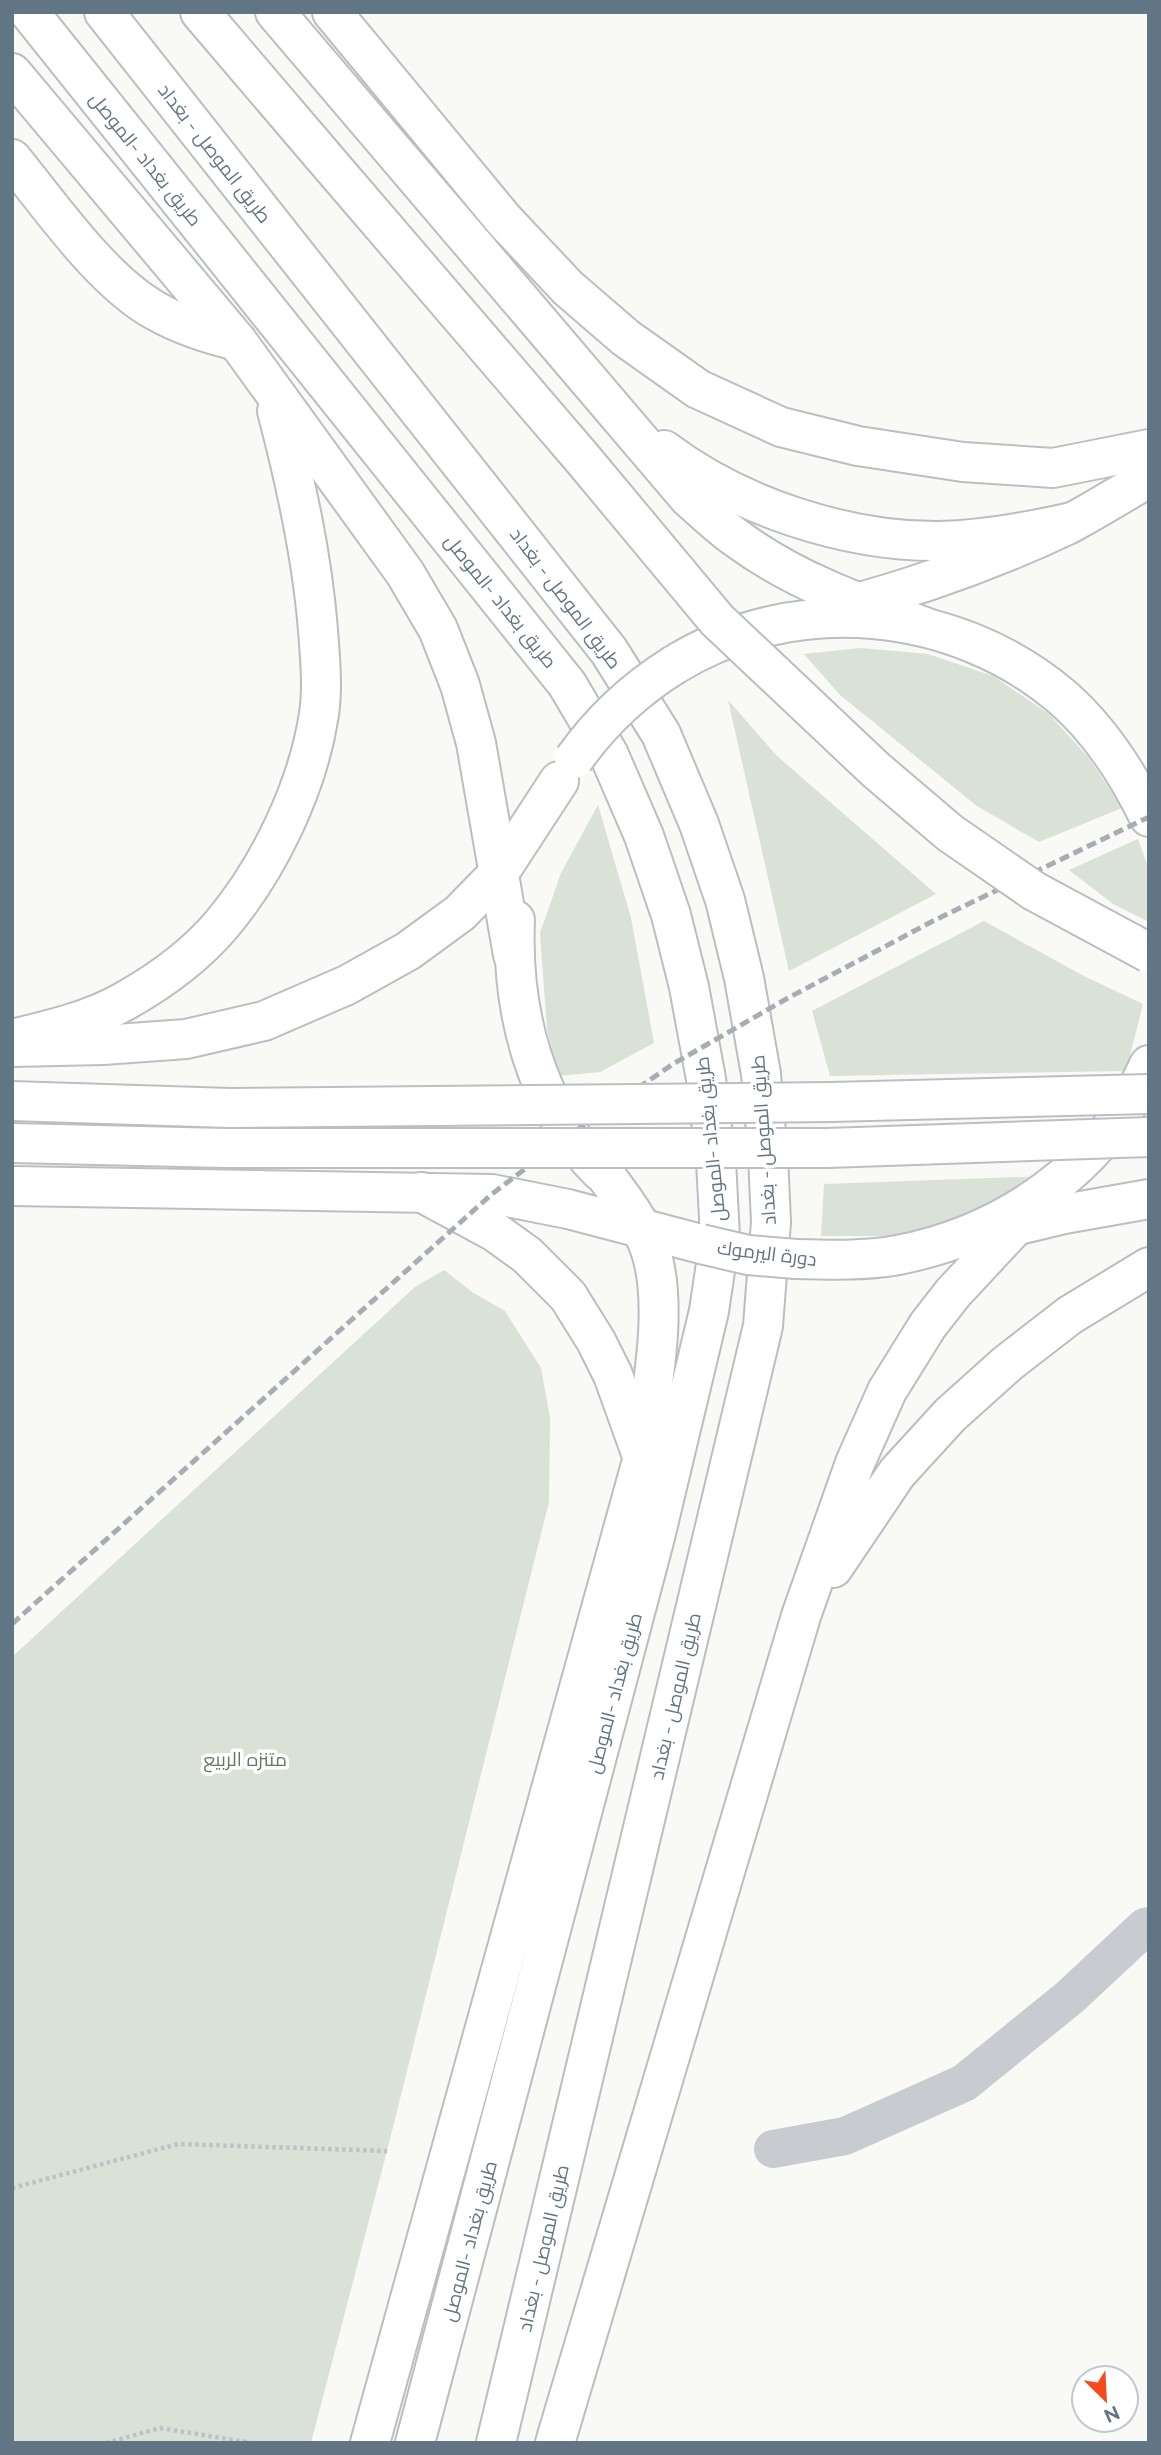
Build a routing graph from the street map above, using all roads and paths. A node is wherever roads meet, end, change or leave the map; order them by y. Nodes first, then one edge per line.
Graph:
1 (29, 12) edge
2 (104, 12) edge
3 (200, 12) edge
4 (275, 12) edge
5 (332, 12) edge
6 (12, 73) edge
7 (12, 159) edge
8 (237, 341) junction
9 (271, 389) junction
10 (626, 422) junction
11 (1149, 449) edge
12 (1149, 478) edge
13 (1072, 523) junction
14 (857, 603) junction
15 (783, 622) junction
16 (925, 626) junction
17 (1062, 697) junction
18 (1149, 768) edge
19 (566, 770) junction
20 (1149, 817) edge
21 (499, 873) junction
22 (1149, 953) edge
23 (513, 956) junction
24 (12, 1039) edge
25 (12, 1047) edge
26 (1149, 1065) edge
27 (1149, 1094) edge
28 (12, 1101) edge
29 (1149, 1138) edge
30 (12, 1143) edge
31 (606, 1176) junction
32 (12, 1186) edge
33 (421, 1192) junction
34 (1046, 1194) junction
35 (1149, 1199) edge
36 (1013, 1227) junction
37 (641, 1229) junction
38 (960, 1238) junction
39 (701, 1244) junction
40 (1149, 1266) edge
41 (643, 1457) junction
42 (801, 1616) junction
43 (1149, 1926) edge
44 (773, 2149) dead end
45 (387, 2151) dead end
46 (12, 2188) edge
47 (106, 2443) edge
48 (252, 2443) edge
49 (370, 2443) edge
50 (415, 2443) edge
51 (496, 2443) edge
52 (555, 2443) edge

1 - 50 main road, طريق بغداد -الموصل
2 - 51 main road, طريق الموصل - بغداد
3 - 22 main road, bridge
4 - 10 main road
5 - 11 main road
6 - 8 main road
7 - 8 main road
8 - 9 main road
9 - 21 main road
9 - 24 main road
10 - 13 main road
10 - 14 main road
12 - 13 main road
13 - 14 main road
14 - 15 main road
14 - 16 main road
15 - 16 main road, دورة اليرموك
15 - 19 main road, دورة اليرموك, bridge
16 - 17 main road, دورة اليرموك
17 - 18 main road
17 - 20 main road, دورة اليرموك
19 - 21 main road
19 - 23 main road, دورة اليرموك
21 - 23 main road
21 - 25 main road
23 - 31 main road, دورة اليرموك
26 - 34 main road, دورة اليرموك
27 - 28 main road, bridge
29 - 30 main road, bridge
31 - 37 main road
31 - 39 main road, دورة اليرموك
32 - 33 main road
33 - 37 main road
33 - 41 main road
34 - 36 main road
34 - 38 main road, دورة اليرموك
35 - 36 main road
36 - 38 main road
36 - 42 main road
37 - 39 main road
37 - 41 main road
38 - 39 main road, دورة اليرموك, bridge
40 - 42 main road
41 - 49 main road
42 - 52 main road
43 - 44 street
45 - 46 path
47 - 48 path

